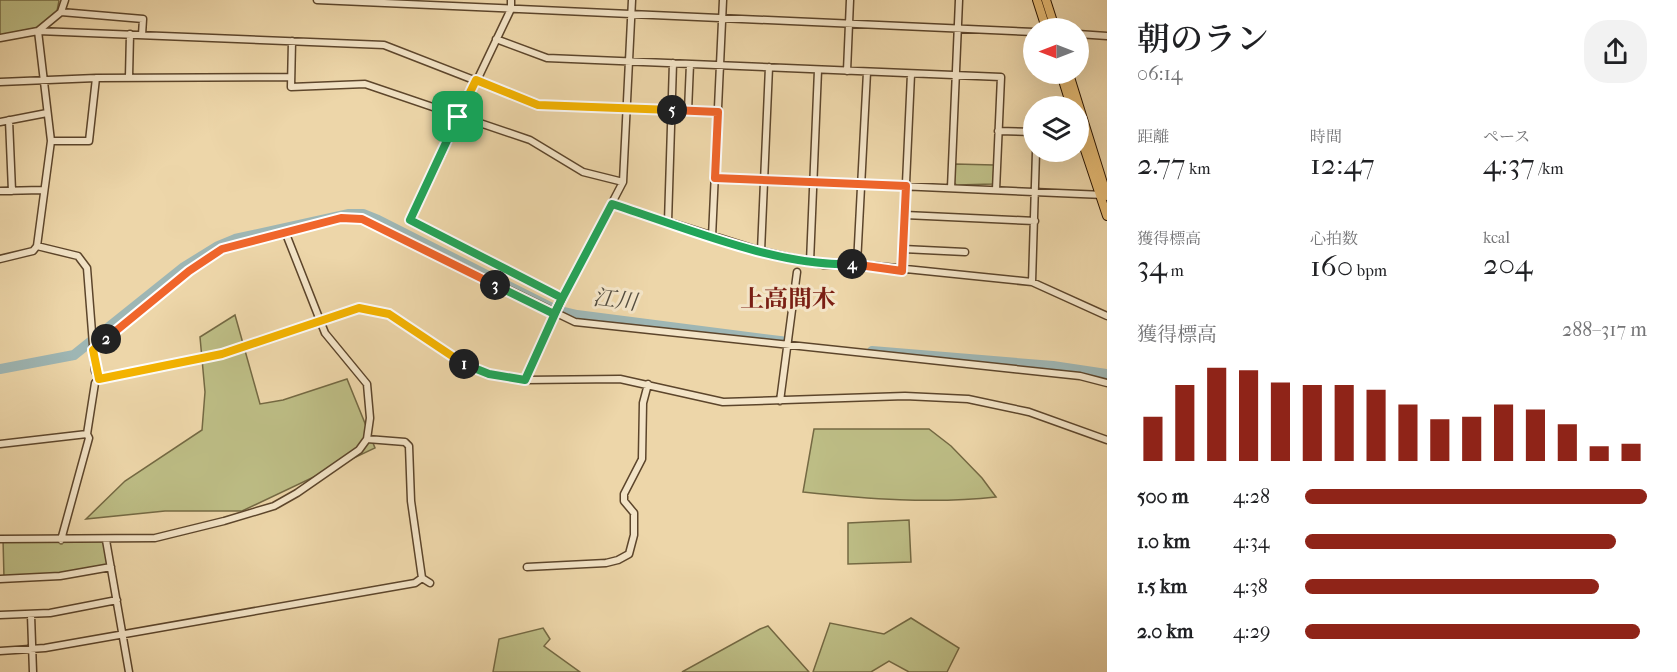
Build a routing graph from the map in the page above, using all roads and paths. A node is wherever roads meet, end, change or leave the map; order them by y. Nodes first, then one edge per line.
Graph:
1 (65, 0) edge
2 (317, 0) edge
3 (512, 0) edge
4 (632, 0) edge
5 (723, 0) edge
6 (850, 0) edge
7 (959, 0) edge
8 (1037, 0) edge
9 (1046, 0) edge
10 (511, 9) junction
11 (61, 12) junction
12 (632, 14) junction
13 (722, 18) junction
14 (1043, 18) edge
15 (1052, 18) edge
16 (850, 24) junction
17 (958, 28) junction
18 (38, 31) junction
19 (1023, 31) edge
20 (130, 34) junction
21 (142, 34) junction
22 (1089, 35) edge
23 (1107, 36) edge
24 (0, 38) edge
25 (496, 39) junction
26 (292, 41) junction
27 (629, 61) junction
28 (673, 63) junction
29 (690, 64) junction
30 (720, 65) junction
31 (769, 67) junction
32 (818, 70) junction
33 (847, 71) junction
34 (867, 72) junction
35 (912, 74) junction
36 (291, 76) junction
37 (956, 76) junction
38 (129, 77) junction
39 (96, 78) junction
40 (42, 79) junction
41 (476, 80) junction
42 (0, 82) edge
43 (1072, 84) edge
44 (627, 108) junction
45 (671, 110) junction
46 (688, 111) junction
47 (718, 112) junction
48 (46, 113) junction
49 (458, 117) junction
50 (9, 120) junction
51 (0, 122) edge
52 (998, 131) junction
53 (1023, 132) edge
54 (51, 141) junction
55 (1089, 156) edge
56 (1036, 162) edge
57 (715, 178) junction
58 (764, 180) junction
59 (623, 182) junction
60 (813, 182) junction
61 (861, 184) junction
62 (906, 186) junction
63 (951, 188) junction
64 (42, 190) junction
65 (996, 190) junction
66 (0, 191) edge
67 (12, 191) junction
68 (1035, 192) junction
69 (1105, 195) edge
70 (612, 204) junction
71 (904, 215) junction
72 (1107, 216) edge
73 (1035, 221) junction
74 (668, 222) junction
75 (286, 234) junction
76 (712, 237) junction
77 (37, 246) junction
78 (903, 249) junction
79 (761, 251) junction
80 (965, 252) dead end
81 (0, 259) edge
82 (810, 262) junction
83 (856, 264) junction
84 (902, 271) junction
85 (797, 272) dead end
86 (1032, 282) junction
87 (562, 298) junction
88 (554, 314) junction
89 (1107, 316) edge
90 (318, 320) junction
91 (787, 345) junction
92 (93, 350) junction
93 (99, 379) junction
94 (525, 380) junction
95 (1107, 383) edge
96 (648, 384) junction
97 (780, 401) junction
98 (87, 434) junction
99 (367, 439) junction
100 (1107, 440) edge
101 (0, 444) edge
102 (0, 539) edge
103 (61, 540) junction
104 (106, 540) junction
105 (111, 567) junction
106 (527, 567) dead end
107 (422, 578) junction
108 (0, 579) edge
109 (430, 583) dead end
110 (117, 600) junction
111 (0, 615) edge
112 (31, 615) junction
113 (123, 634) junction
114 (32, 650) junction
115 (0, 651) edge
116 (33, 672) edge
117 (129, 672) edge

1 - 11 street
2 - 10 street
3 - 10 street
4 - 12 street
5 - 13 street
6 - 16 street
7 - 17 street
8 - 14 main road
9 - 15 main road
10 - 12 street
10 - 25 street
11 - 18 street
11 - 21 street
12 - 13 street
12 - 27 street
13 - 16 street
13 - 30 street
16 - 17 street
16 - 33 street
17 - 19 street
17 - 37 street
18 - 20 street
18 - 24 street
18 - 40 street
20 - 21 street
20 - 38 street
21 - 26 street
22 - 23 street
25 - 27 street
25 - 41 street
26 - 36 street
26 - 41 street
27 - 28 street
27 - 44 street
28 - 29 street
28 - 45 street
29 - 30 street
29 - 46 street
30 - 31 street
30 - 47 street
31 - 32 street
31 - 58 street
32 - 33 street
32 - 60 street
33 - 34 street
34 - 35 street
34 - 61 street
35 - 37 street
35 - 62 street
36 - 38 street
36 - 49 street
37 - 52 street
37 - 63 street
38 - 39 street
39 - 40 street
39 - 54 street
40 - 42 street
40 - 48 street
41 - 44 street
41 - 49 street
43 - 69 main road
44 - 45 street
44 - 59 street
45 - 46 street
45 - 74 street
46 - 47 street
47 - 57 street
48 - 50 street
48 - 54 street
49 - 59 street
49 - 87 street
50 - 51 street
50 - 67 street
52 - 53 street
52 - 65 street
54 - 64 street
55 - 69 main road
56 - 68 street
57 - 58 street
57 - 76 street
58 - 60 street
58 - 79 street
59 - 70 street
60 - 61 street
60 - 82 street
61 - 62 street
61 - 83 street
62 - 63 street
62 - 71 street
63 - 65 street
64 - 67 street
64 - 77 street
65 - 68 street
66 - 67 street
68 - 69 street
68 - 73 street
69 - 72 main road
70 - 74 street
70 - 87 street
71 - 73 street
71 - 78 street
73 - 86 street
74 - 76 street
75 - 88 street
75 - 90 street
75 - 92 street
76 - 79 street
77 - 81 street
77 - 92 street
78 - 80 street
78 - 84 street
79 - 82 street
82 - 83 street
83 - 84 street
84 - 86 street
85 - 91 street
86 - 89 street
87 - 88 street
88 - 91 street
88 - 94 street
90 - 93 street
90 - 94 street
90 - 99 street
91 - 95 street
91 - 97 street
92 - 93 street
93 - 98 street
94 - 96 street
96 - 97 street
96 - 106 street
97 - 100 street
98 - 101 street
98 - 103 street
99 - 104 street
99 - 107 street
102 - 103 street
103 - 104 street
104 - 105 street
105 - 108 street
105 - 110 street
107 - 109 street
107 - 113 street
110 - 112 street
110 - 113 street
111 - 112 street
112 - 114 street
113 - 114 street
113 - 117 street
114 - 115 street
114 - 116 street

